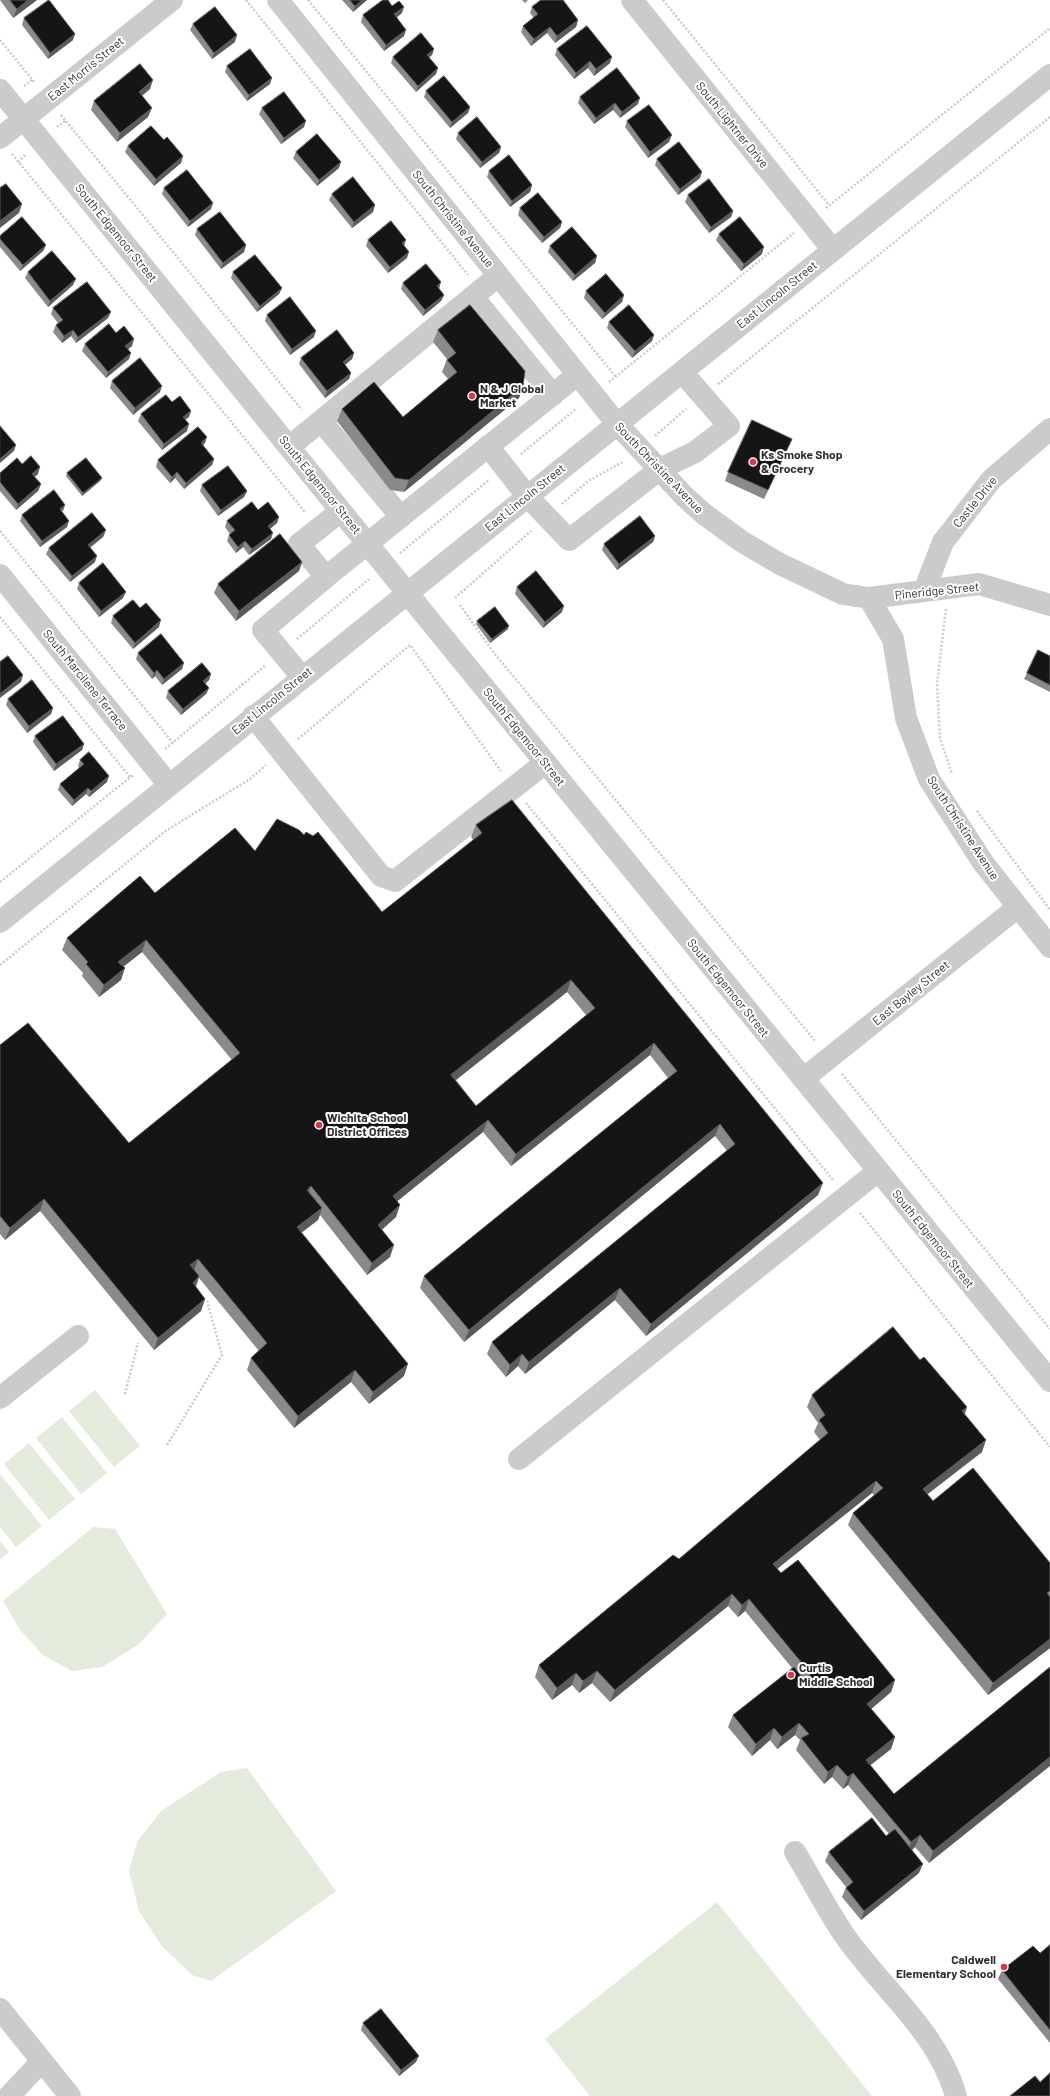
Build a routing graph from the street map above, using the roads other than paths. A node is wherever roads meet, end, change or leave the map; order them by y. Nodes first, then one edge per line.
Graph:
1 (172, 0) edge
2 (278, 0) edge
3 (632, 0) edge
4 (1050, 75) edge
5 (0, 90) edge
6 (24, 119) junction
7 (4, 144) edge
8 (833, 250) junction
9 (498, 276) junction
10 (477, 294) junction
11 (682, 372) junction
12 (577, 375) junction
13 (556, 392) junction
14 (318, 423) junction
15 (617, 424) junction
16 (1050, 429) edge
17 (488, 446) junction
18 (289, 447) junction
19 (660, 470) junction
20 (528, 496) junction
21 (340, 511) junction
22 (398, 519) junction
23 (367, 544) junction
24 (0, 575) edge
25 (326, 577) junction
26 (924, 591) junction
27 (407, 593) junction
28 (869, 598) junction
29 (1050, 605) edge
30 (302, 677) junction
31 (253, 716) junction
32 (545, 763) junction
33 (169, 785) junction
34 (1018, 907) junction
35 (0, 922) edge
36 (1050, 947) edge
37 (803, 1079) junction
38 (878, 1171) junction
39 (78, 1336) dead end
40 (1050, 1381) edge
41 (0, 1398) edge
42 (519, 1459) dead end
43 (795, 1852) dead end
44 (0, 2009) edge
45 (42, 2061) junction
46 (9, 2096) edge
47 (70, 2096) edge
48 (956, 2096) edge

1 - 6 street, East Morris Street
2 - 9 street, South Christine Avenue
3 - 8 street, South Lightner Drive
4 - 8 street, East Lincoln Street
5 - 6 street, South Edgemoor Street
6 - 7 street, East Morris Street
6 - 18 street, South Edgemoor Street
8 - 11 street, East Lincoln Street
9 - 10 street
9 - 12 street, South Christine Avenue
10 - 13 street
10 - 14 street
11 - 15 street, East Lincoln Street
11 - 19 street
12 - 13 street
12 - 15 street, South Christine Avenue
13 - 17 street
14 - 18 street
14 - 22 street
15 - 19 street, South Christine Avenue
15 - 20 street, East Lincoln Street
16 - 26 street, Castle Drive
17 - 20 street
17 - 22 street
18 - 21 street, South Edgemoor Street
19 - 20 street
19 - 28 street, South Christine Avenue
20 - 27 street, East Lincoln Street
21 - 23 street, South Edgemoor Street
21 - 25 street
22 - 23 street
23 - 25 street
23 - 27 street, South Edgemoor Street
24 - 33 street, South Marcilene Terrace
25 - 30 street
26 - 28 street, Pineridge Street
26 - 29 street, Pineridge Street
27 - 30 street, East Lincoln Street
27 - 32 street, South Edgemoor Street
28 - 34 street, South Christine Avenue
30 - 31 street, East Lincoln Street
31 - 32 street
31 - 33 street, East Lincoln Street
32 - 37 street, South Edgemoor Street
33 - 35 street, East Lincoln Street
34 - 36 street, South Christine Avenue
34 - 37 street, East Bayley Street
37 - 38 street, South Edgemoor Street
38 - 40 street, South Edgemoor Street
38 - 42 street
39 - 41 street
43 - 48 street
44 - 45 street
45 - 46 street
45 - 47 street

